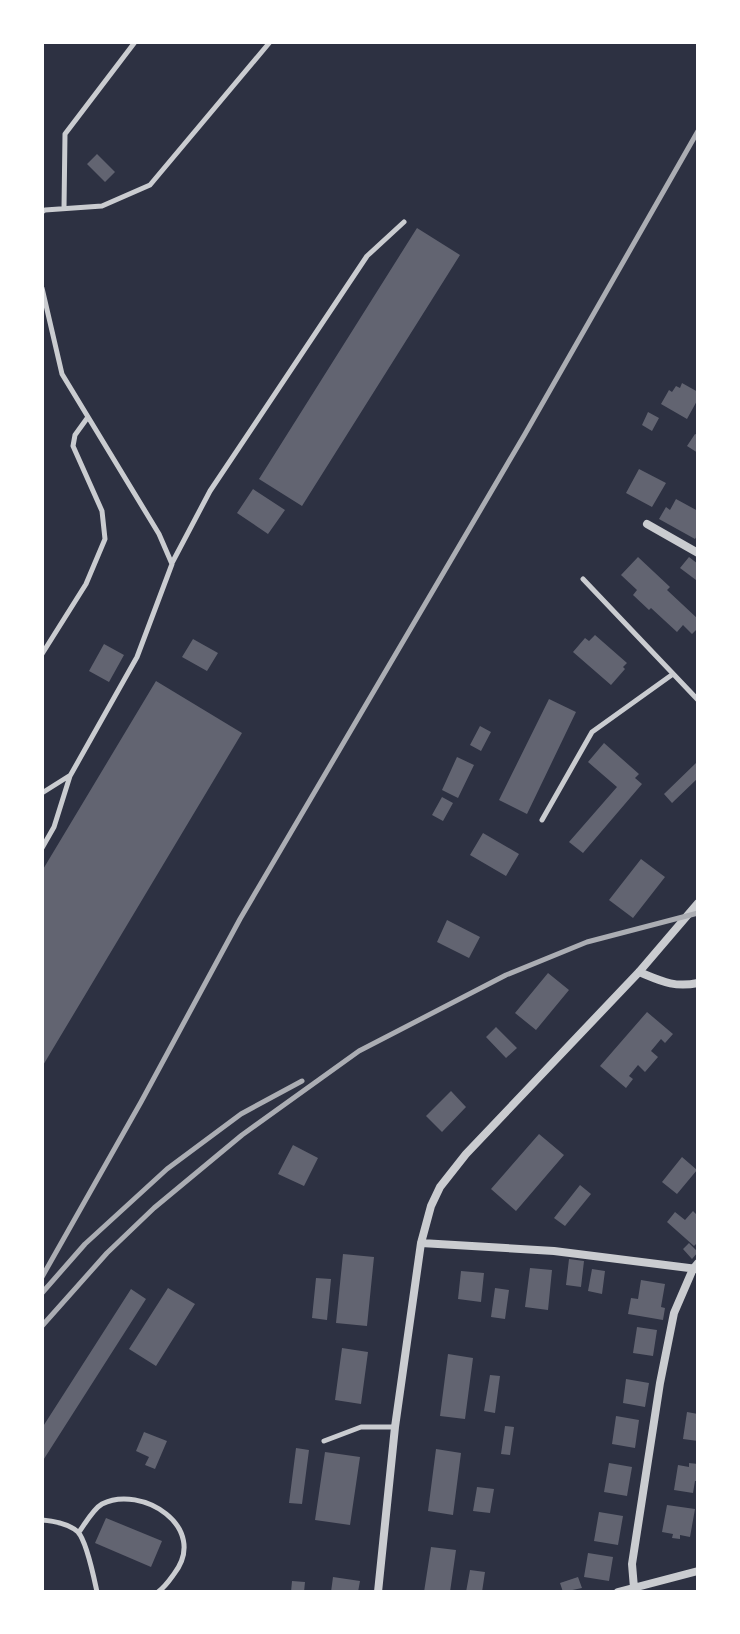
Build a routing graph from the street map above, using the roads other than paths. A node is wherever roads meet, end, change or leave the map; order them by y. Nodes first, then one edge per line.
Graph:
1 (135, 42) edge
2 (270, 42) edge
3 (64, 208) junction
4 (42, 212) edge
5 (404, 222) dead end
6 (42, 288) edge
7 (88, 417) junction
8 (647, 524) dead end
9 (698, 553) edge
10 (172, 564) junction
11 (583, 579) dead end
12 (42, 654) edge
13 (673, 674) junction
14 (698, 700) edge
15 (70, 776) junction
16 (42, 793) edge
17 (542, 820) dead end
18 (42, 848) edge
19 (698, 903) edge
20 (639, 972) junction
21 (698, 983) edge
22 (421, 1243) junction
23 (696, 1267) edge
24 (395, 1427) junction
25 (324, 1441) dead end
26 (42, 1520) edge
27 (79, 1532) junction
28 (698, 1571) edge
29 (634, 1588) junction
30 (97, 1592) edge
31 (158, 1592) edge
32 (378, 1592) edge
33 (618, 1592) edge

1 - 3 lane
2 - 3 lane
3 - 4 lane
5 - 10 lane
6 - 7 lane
7 - 10 lane
7 - 12 lane
8 - 9 street
10 - 15 lane
11 - 13 lane
13 - 14 lane
13 - 17 lane
15 - 16 lane
15 - 18 lane
19 - 20 street
20 - 21 street
20 - 22 street
22 - 23 street
22 - 24 street
23 - 29 street
24 - 25 lane
24 - 32 street
26 - 27 lane
27 - 30 lane
27 - 31 lane
28 - 29 street
29 - 33 street

